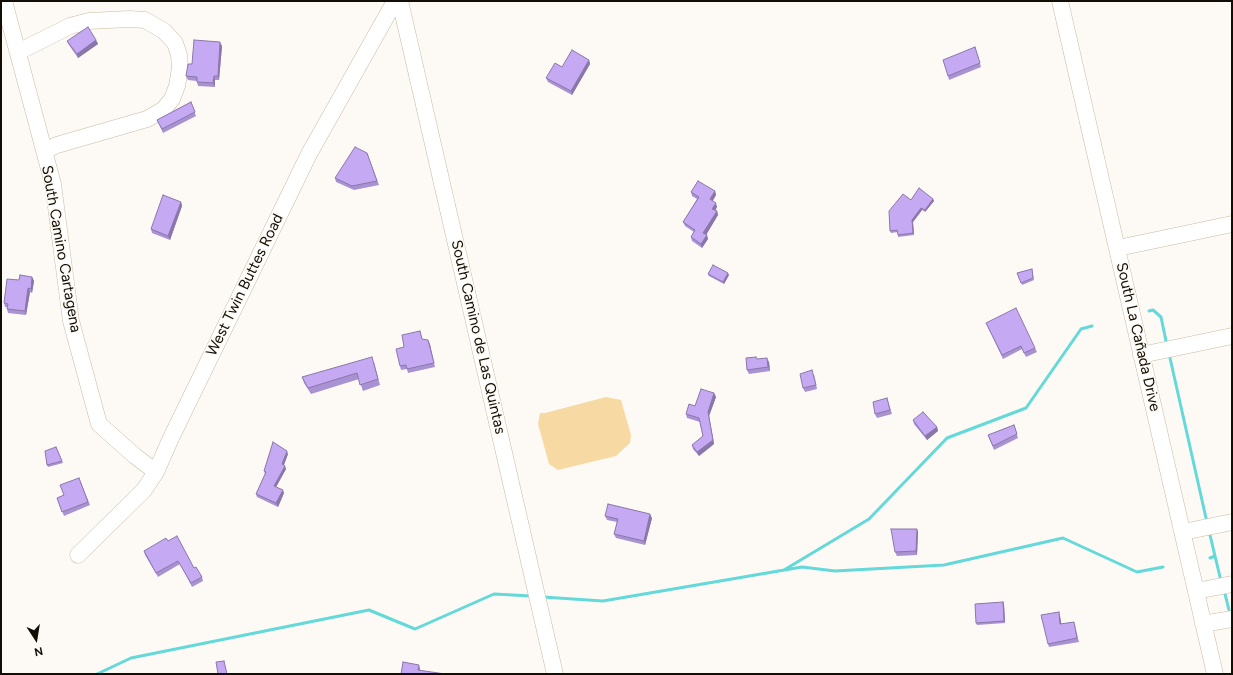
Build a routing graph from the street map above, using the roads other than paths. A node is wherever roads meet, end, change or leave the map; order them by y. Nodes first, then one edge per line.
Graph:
1 (4, 1) edge
2 (395, 1) edge
3 (400, 1) edge
4 (1060, 1) edge
5 (18, 52) junction
6 (44, 150) junction
7 (1232, 224) edge
8 (1118, 248) junction
9 (1232, 336) edge
10 (1141, 355) junction
11 (156, 472) junction
12 (1232, 522) edge
13 (1183, 532) junction
14 (78, 555) dead end
15 (1232, 584) edge
16 (1196, 591) junction
17 (1232, 619) edge
18 (1204, 624) junction
19 (555, 674) edge
20 (1215, 674) edge

1 - 5 street, South Camino Cartagena
2 - 11 street, West Twin Buttes Road
3 - 19 street, South Camino de Las Quintas
4 - 8 street, South La Cañada Drive
5 - 6 street, South Camino Cartagena
5 - 6 street
6 - 11 street, South Camino Cartagena
7 - 8 street
8 - 10 street, South La Cañada Drive
9 - 10 street
10 - 13 street, South La Cañada Drive
11 - 14 street, West Twin Buttes Road
12 - 13 street
13 - 16 street, South La Cañada Drive
15 - 16 street
16 - 18 street, South La Cañada Drive
17 - 18 street
18 - 20 street, South La Cañada Drive

